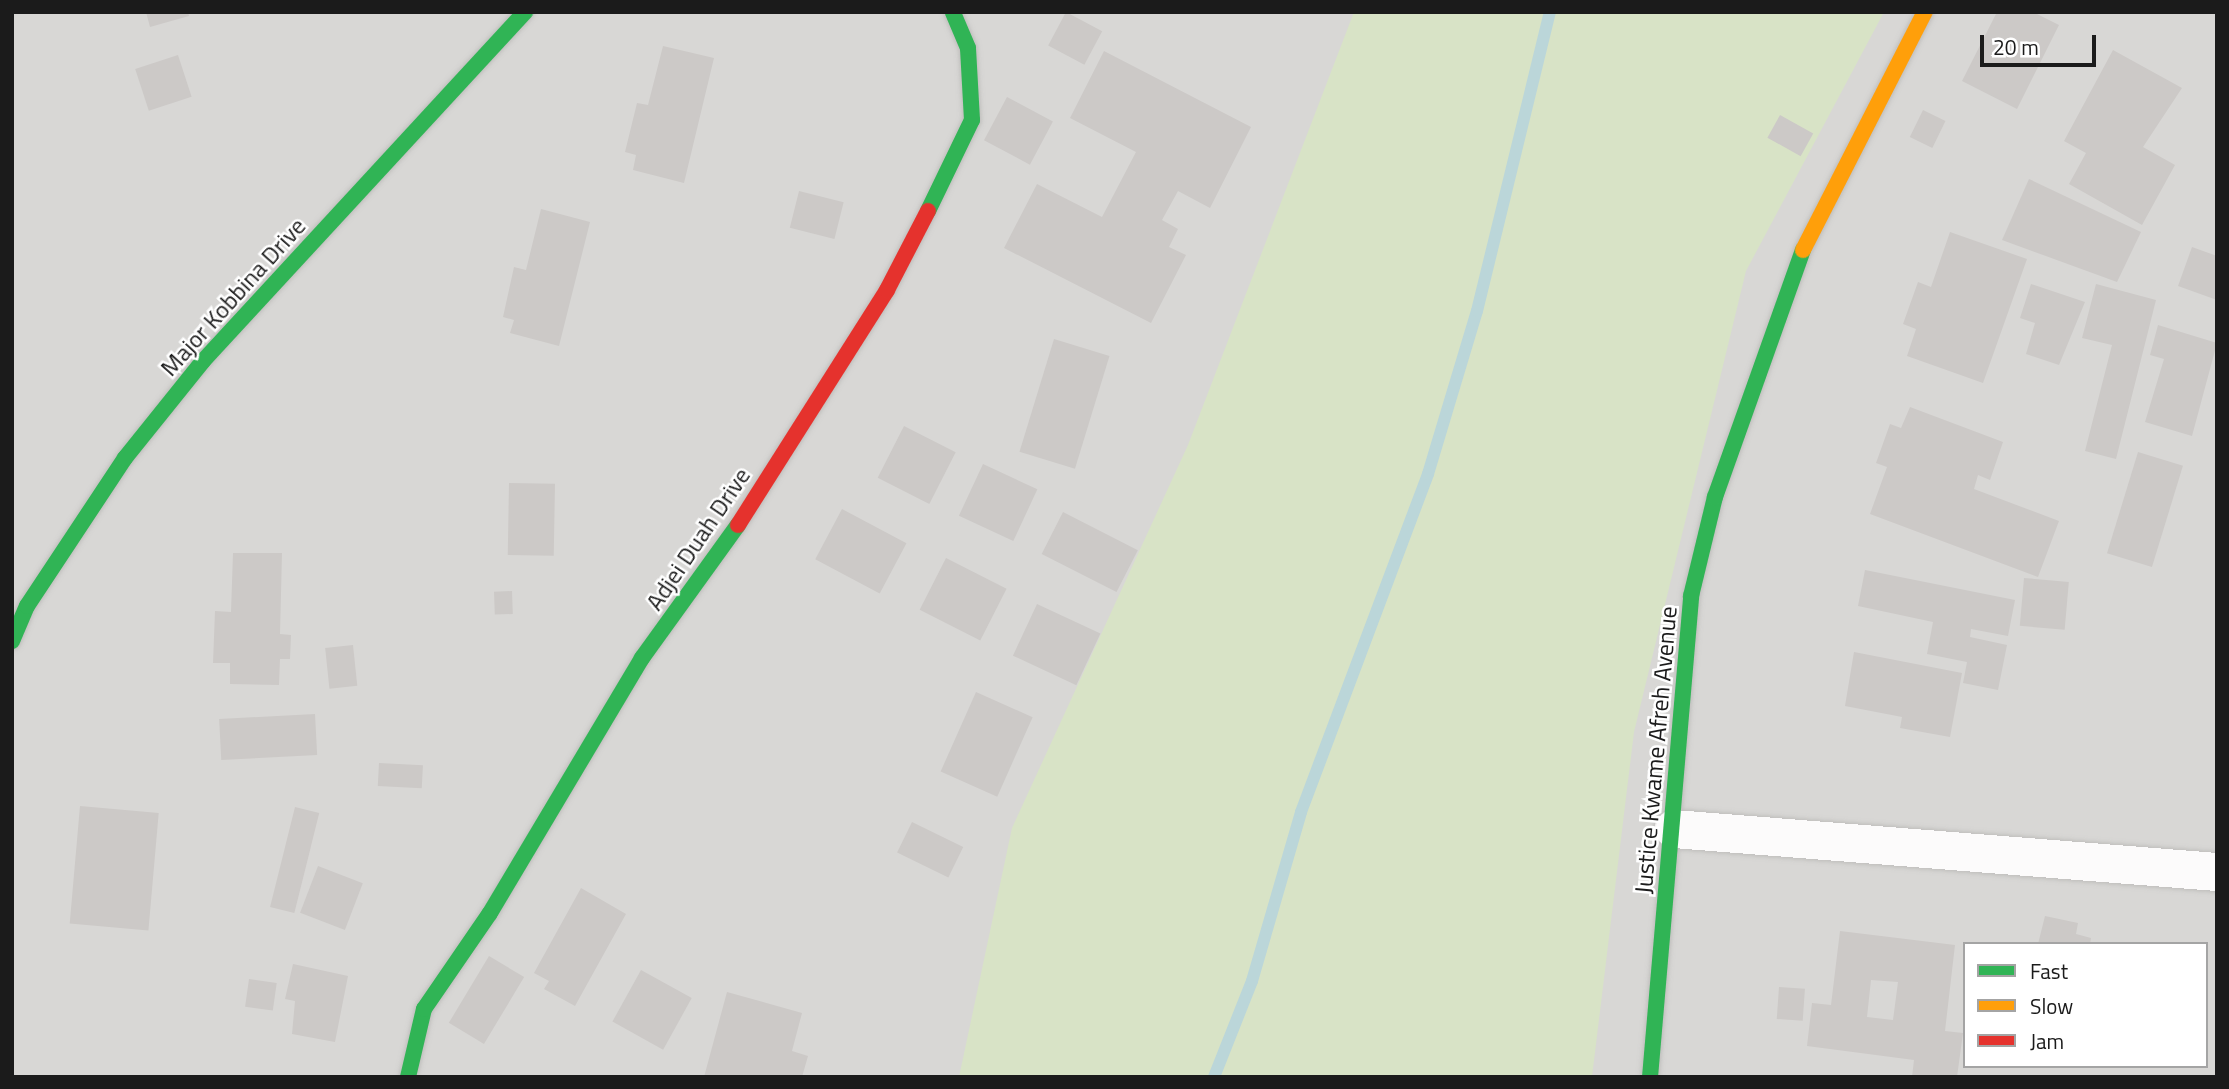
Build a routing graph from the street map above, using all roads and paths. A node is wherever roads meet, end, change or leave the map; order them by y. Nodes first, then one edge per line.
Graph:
1 (525, 12) edge
2 (954, 12) edge
3 (1925, 12) edge
4 (12, 642) edge
5 (1674, 829) junction
6 (2217, 872) edge
7 (408, 1077) edge
8 (1650, 1077) edge

1 - 4 street, Major Kobbina Drive
2 - 7 street, Adjei Duah Drive
3 - 5 street, Justice Kwame Afreh Avenue
5 - 6 street
5 - 8 street, Justice Kwame Afreh Avenue

